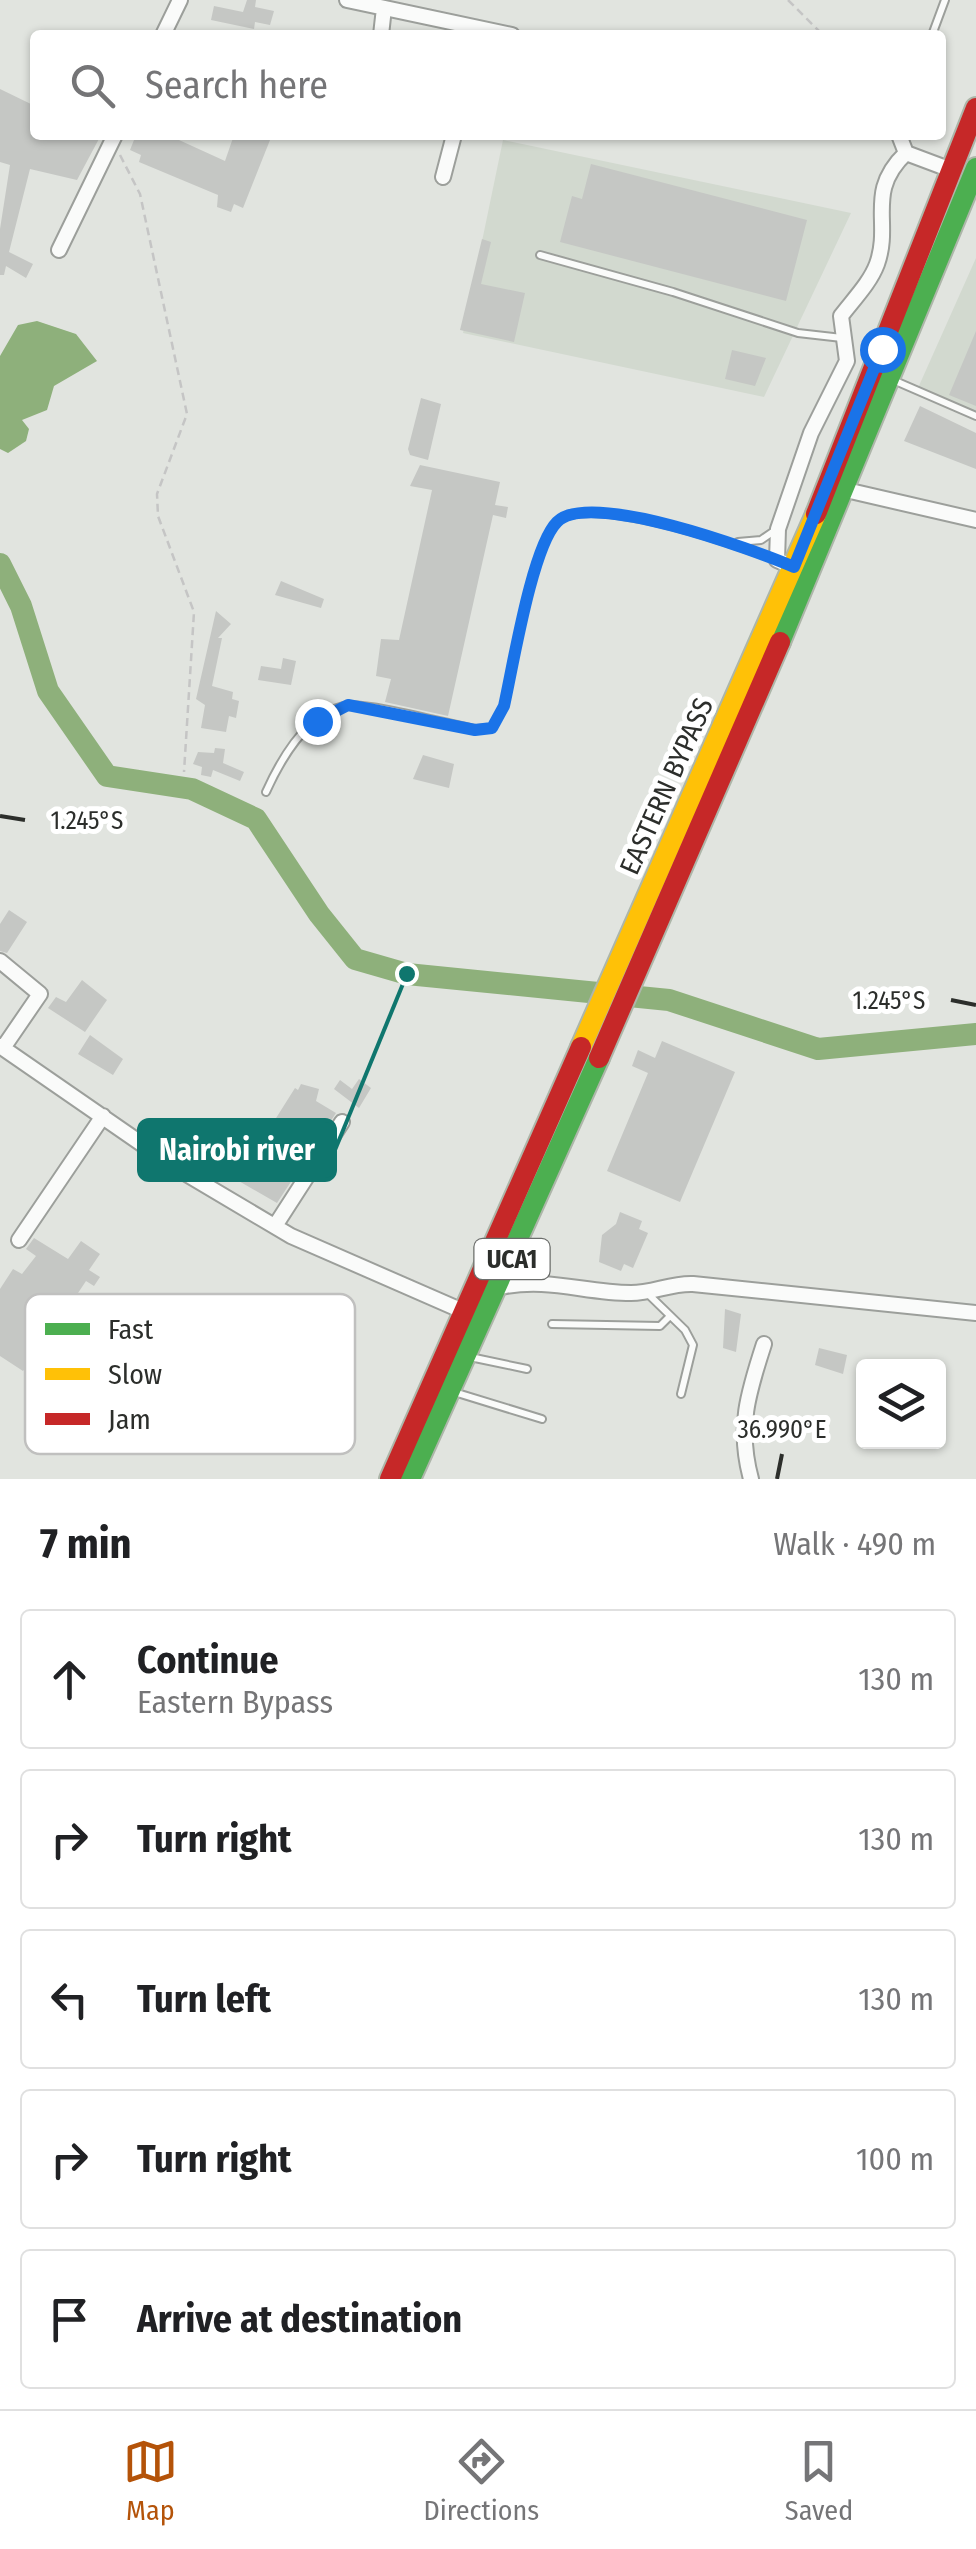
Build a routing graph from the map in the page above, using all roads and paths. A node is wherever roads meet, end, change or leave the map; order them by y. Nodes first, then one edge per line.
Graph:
1 (180, 0) edge
2 (347, 0) edge
3 (788, 0) edge
4 (945, 0) edge
5 (384, 8) junction
6 (165, 30) edge
7 (381, 30) edge
8 (488, 30) edge
9 (819, 30) edge
10 (934, 30) edge
11 (976, 108) edge
12 (453, 140) edge
13 (902, 140) edge
14 (116, 142) edge
15 (906, 153) junction
16 (976, 168) edge
17 (954, 171) junction
18 (443, 177) dead end
19 (58, 250) dead end
20 (540, 255) dead end
21 (843, 338) junction
22 (892, 380) junction
23 (976, 416) edge
24 (846, 490) junction
25 (976, 520) edge
26 (778, 529) junction
27 (732, 542) junction
28 (785, 564) junction
29 (184, 772) dead end
30 (266, 792) dead end
31 (630, 959) junction
32 (0, 960) edge
33 (1, 1047) edge
34 (103, 1116) junction
35 (342, 1122) dead end
36 (274, 1226) junction
37 (19, 1240) dead end
38 (500, 1287) junction
39 (646, 1291) junction
40 (465, 1312) junction
41 (976, 1313) edge
42 (669, 1317) junction
43 (552, 1324) dead end
44 (764, 1344) dead end
45 (468, 1356) junction
46 (527, 1369) dead end
47 (453, 1392) junction
48 (681, 1394) dead end
49 (542, 1419) dead end
50 (416, 1477) edge
51 (390, 1479) edge
52 (751, 1479) edge

1 - 6 street
2 - 5 street
3 - 9 path
4 - 10 lane
5 - 7 street
5 - 8 street
11 - 17 main road, EASTERN BYPASS / UCA1
12 - 18 street
13 - 15 street
14 - 19 street
14 - 29 path
15 - 17 street
15 - 21 street
16 - 22 main road, EASTERN BYPASS / UCA1
17 - 28 main road, EASTERN BYPASS / UCA1
20 - 21 lane
21 - 26 street
22 - 23 lane
22 - 24 main road, EASTERN BYPASS / UCA1
24 - 25 street
24 - 31 main road, EASTERN BYPASS / UCA1
26 - 27 lane
26 - 28 street
27 - 28 lane
27 - 30 lane
28 - 31 main road, EASTERN BYPASS / UCA1
31 - 38 main road, EASTERN BYPASS / UCA1
31 - 40 main road, EASTERN BYPASS / UCA1
32 - 33 street
33 - 34 street
34 - 36 street
34 - 37 street
35 - 36 street
36 - 40 street
38 - 39 street
38 - 45 main road, EASTERN BYPASS / UCA1
39 - 41 street
39 - 42 lane
40 - 51 main road, EASTERN BYPASS / UCA1
42 - 43 lane
42 - 48 lane
44 - 52 street
45 - 46 lane
45 - 47 main road, EASTERN BYPASS / UCA1
47 - 49 lane
47 - 50 main road, EASTERN BYPASS / UCA1

